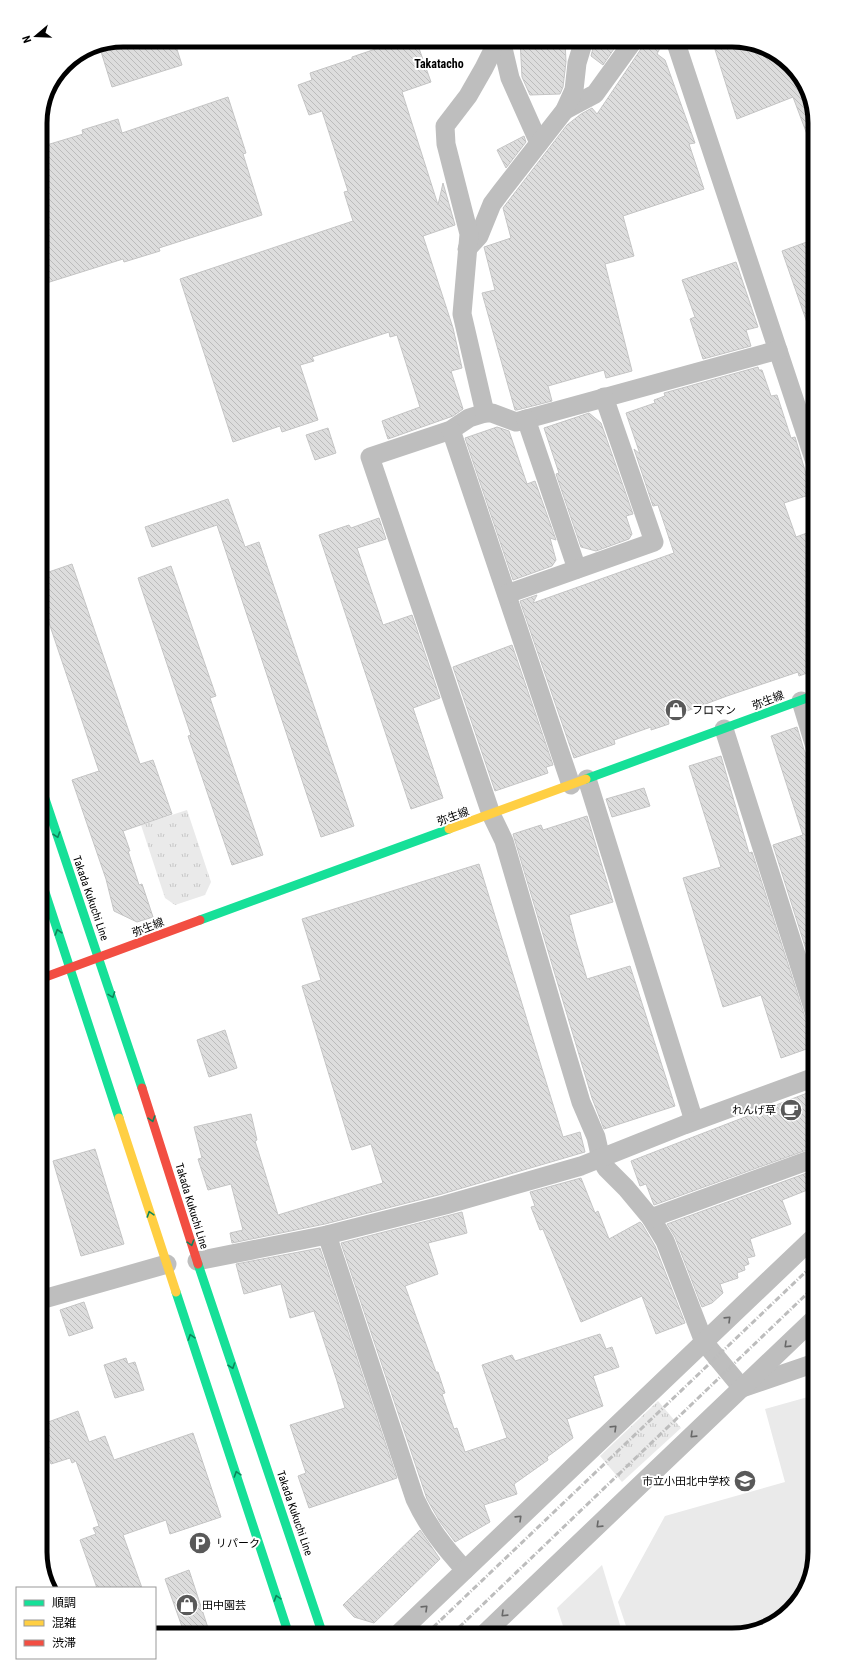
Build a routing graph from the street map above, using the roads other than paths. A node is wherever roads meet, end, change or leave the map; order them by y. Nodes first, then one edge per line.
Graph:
1 (492, 47) edge
2 (503, 47) edge
3 (582, 47) edge
4 (629, 47) edge
5 (677, 47) edge
6 (565, 110) junction
7 (539, 143) junction
8 (467, 250) junction
9 (778, 350) junction
10 (604, 397) junction
11 (485, 413) junction
12 (526, 419) junction
13 (451, 430) junction
14 (808, 441) edge
15 (577, 569) junction
16 (507, 594) junction
17 (808, 698) edge
18 (724, 729) junction
19 (579, 782) junction
20 (47, 805) edge
21 (491, 814) junction
22 (47, 899) edge
23 (99, 959) junction
24 (69, 970) junction
25 (47, 977) edge
26 (808, 992) edge
27 (808, 1080) edge
28 (694, 1121) junction
29 (601, 1159) junction
30 (808, 1161) edge
31 (651, 1218) junction
32 (327, 1235) junction
33 (808, 1243) edge
34 (196, 1261) junction
35 (167, 1264) junction
36 (47, 1298) edge
37 (808, 1325) edge
38 (704, 1342) junction
39 (808, 1364) edge
40 (742, 1388) junction
41 (465, 1570) junction
42 (287, 1628) edge
43 (321, 1628) edge
44 (404, 1628) edge
45 (490, 1628) edge

1 - 8 street
2 - 7 street
3 - 6 street
4 - 6 street
5 - 9 street
6 - 7 street
7 - 8 street
8 - 11 street
9 - 10 street
9 - 14 street
10 - 12 street
10 - 15 street
11 - 12 street
11 - 13 street
12 - 15 street
13 - 16 street
13 - 21 street
15 - 16 street
16 - 19 street
17 - 18 main road, 弥生線
18 - 19 main road, 弥生線
18 - 26 street
19 - 21 main road, 弥生線
19 - 28 street
20 -> 23 main road, Takada Kukuchi Line
21 - 23 main road, 弥生線
21 - 29 street
24 -> 22 main road
23 - 24 main road, 弥生線
23 -> 34 main road, Takada Kukuchi Line
24 - 25 main road, 弥生線
35 -> 24 main road
27 - 28 street
28 - 29 street
29 - 31 street
29 - 32 street
30 - 31 street
31 - 38 street
32 - 34 street
32 - 41 street
38 -> 33 street
34 -> 43 main road, Takada Kukuchi Line
35 - 36 street
42 -> 35 main road
37 -> 40 street
38 - 40 street
41 -> 38 street
39 - 40 street
40 -> 45 street
44 -> 41 street

